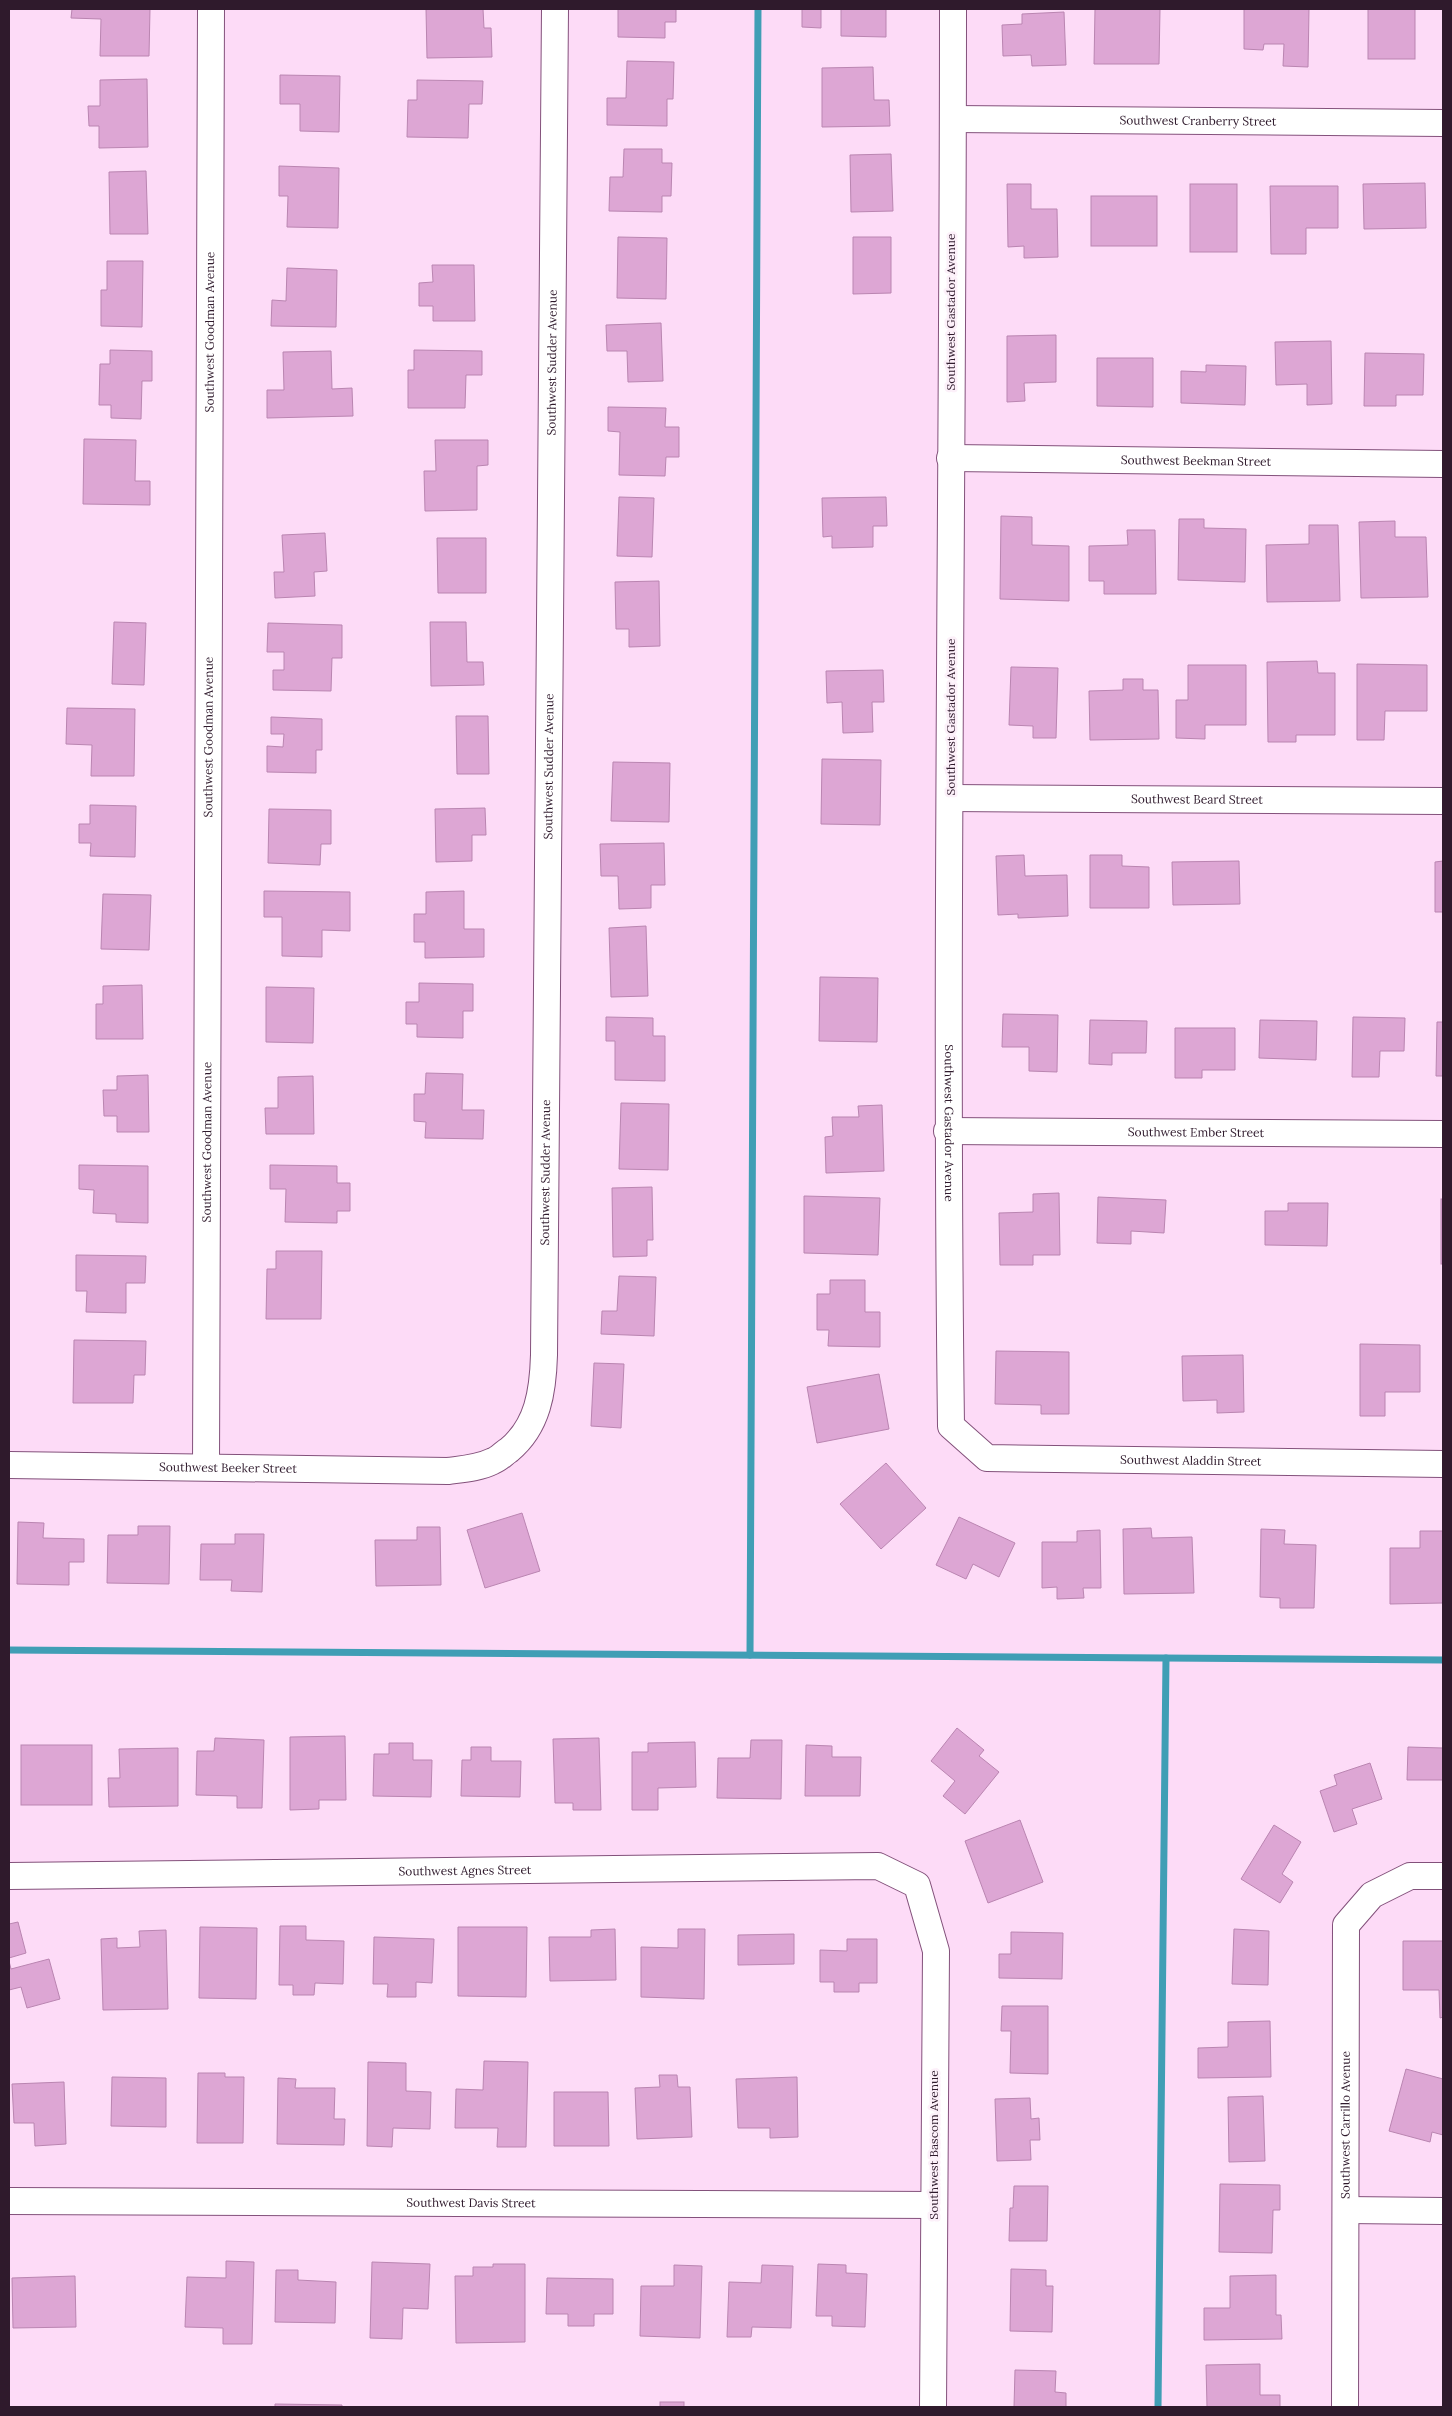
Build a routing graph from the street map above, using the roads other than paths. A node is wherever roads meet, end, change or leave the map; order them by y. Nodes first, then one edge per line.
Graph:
1 (211, 9) edge
2 (554, 9) edge
3 (953, 9) edge
4 (953, 119) junction
5 (1443, 123) edge
6 (950, 458) junction
7 (1443, 464) edge
8 (951, 798) junction
9 (1443, 802) edge
10 (947, 1131) junction
11 (1443, 1134) edge
12 (951, 1426) joint
13 (1443, 1464) edge
14 (9, 1465) edge
15 (206, 1466) junction
16 (448, 1471) joint
17 (9, 1876) edge
18 (1443, 1876) edge
19 (917, 1885) joint
20 (9, 2201) edge
21 (934, 2205) junction
22 (1346, 2210) junction
23 (1443, 2211) edge
24 (933, 2407) edge
25 (1345, 2407) edge

1 - 15 street, Southwest Goodman Avenue
2 - 16 street, Southwest Sudder Avenue
3 - 4 street, Southwest Gastador Avenue
4 - 5 street, Southwest Cranberry Street
4 - 6 street, Southwest Gastador Avenue
6 - 7 street, Southwest Beekman Street
6 - 8 street, Southwest Gastador Avenue
8 - 9 street, Southwest Beard Street
8 - 10 street, Southwest Gastador Avenue
10 - 11 street, Southwest Ember Street
10 - 12 street, Southwest Gastador Avenue
12 - 13 street, Southwest Aladdin Street
14 - 15 street, Southwest Beeker Street
15 - 16 street, Southwest Beeker Street
17 - 19 street, Southwest Agnes Street
18 - 22 street, Southwest Carrillo Avenue
19 - 21 street, Southwest Bascom Avenue
20 - 21 street, Southwest Davis Street
21 - 24 street, Southwest Bascom Avenue
22 - 23 street
22 - 25 street, Southwest Carrillo Avenue

